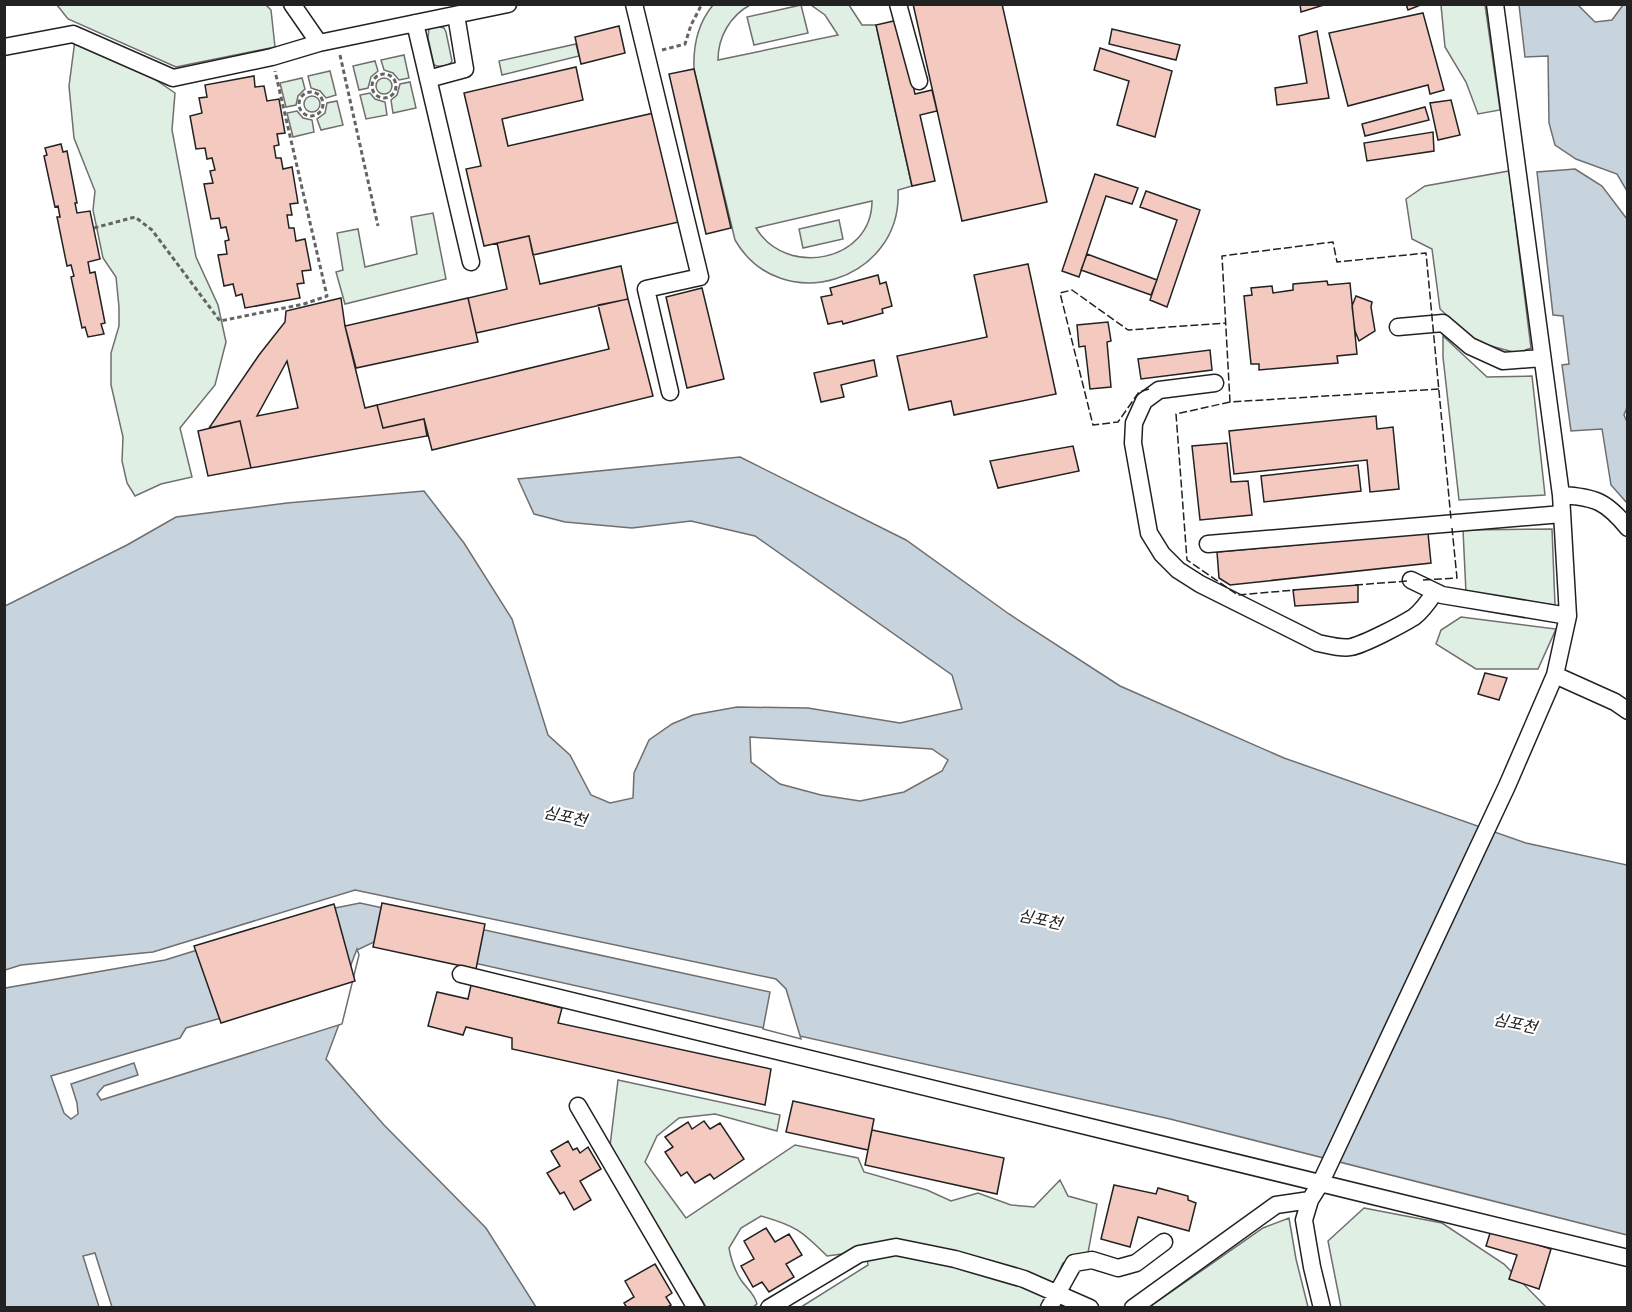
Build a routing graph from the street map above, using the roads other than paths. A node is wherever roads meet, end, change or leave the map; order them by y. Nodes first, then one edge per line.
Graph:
1 (292, 4) edge
2 (508, 4) edge
3 (634, 4) edge
4 (898, 4) edge
5 (1495, 4) edge
6 (456, 15) junction
7 (415, 23) junction
8 (319, 43) junction
9 (4, 47) edge
10 (428, 80) junction
11 (919, 81) dead end
12 (471, 261) dead end
13 (1398, 327) dead end
14 (1542, 358) junction
15 (1215, 383) dead end
16 (670, 392) dead end
17 (1561, 495) junction
18 (1562, 514) junction
19 (1628, 528) edge
20 (1208, 544) dead end
21 (1411, 580) dead end
22 (1435, 592) junction
23 (1568, 616) junction
24 (1555, 675) junction
25 (1628, 711) edge
26 (461, 974) dead end
27 (578, 1106) dead end
28 (1320, 1184) junction
29 (1310, 1200) junction
30 (1164, 1242) dead end
31 (1628, 1258) edge
32 (1053, 1300) edge
33 (696, 1308) edge
34 (770, 1308) edge
35 (1090, 1308) edge
36 (1133, 1308) edge
37 (1322, 1308) edge

1 - 8 street
2 - 6 street
3 - 16 street
4 - 11 street
5 - 14 street
6 - 7 street
6 - 10 street
7 - 8 street
7 - 10 street
8 - 9 street
10 - 12 street
13 - 14 street
14 - 17 street
15 - 22 street
17 - 18 street
17 - 19 street
18 - 20 street
18 - 23 street
21 - 22 street
22 - 23 street
23 - 24 street
24 - 25 street
24 - 28 street
26 - 28 street
27 - 33 street
28 - 29 street
28 - 31 street
29 - 36 street
29 - 37 street
30 - 32 street
32 - 34 street
32 - 35 street

